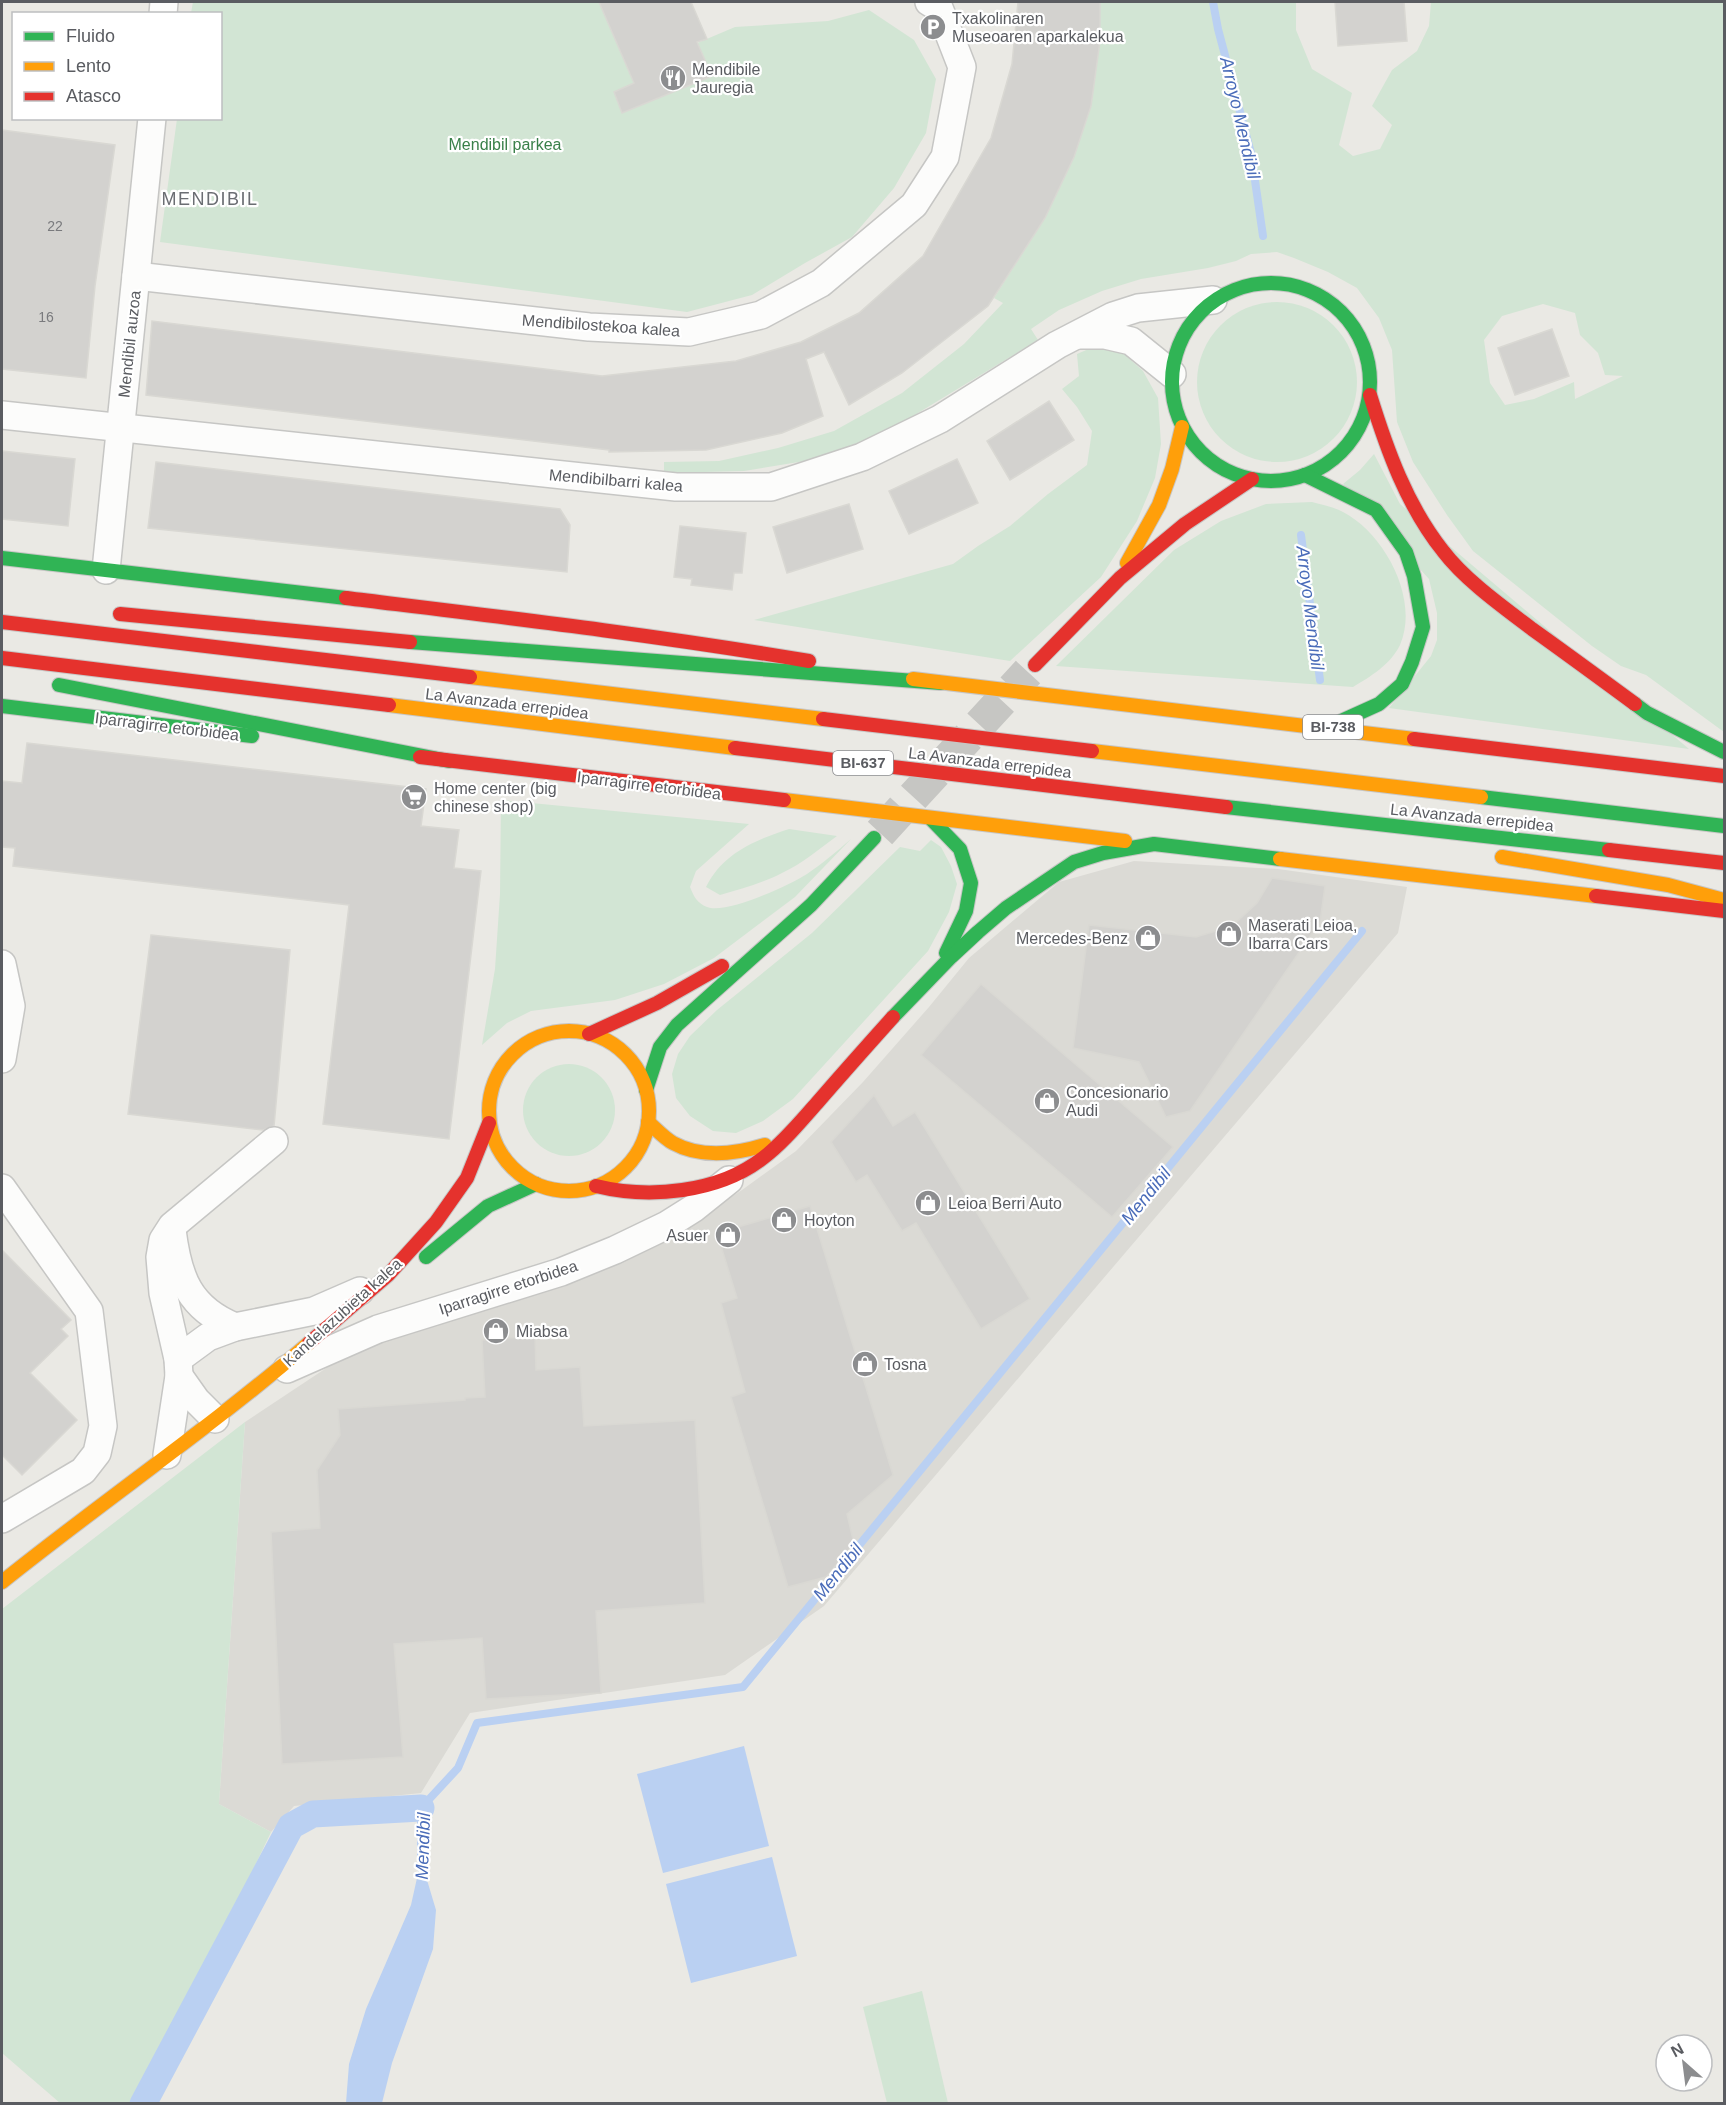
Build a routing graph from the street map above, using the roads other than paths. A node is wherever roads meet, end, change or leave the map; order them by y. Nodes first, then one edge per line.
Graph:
1 (929, 2) edge
2 (152, 120) edge
3 (136, 276) junction
4 (1213, 300) junction
5 (1077, 335) junction
6 (1172, 374) junction
7 (1370, 395) junction
8 (2, 415) edge
9 (1182, 426) junction
10 (121, 428) junction
11 (1305, 475) junction
12 (1252, 479) junction
13 (2, 558) edge
14 (106, 570) junction
15 (1119, 578) junction
16 (104, 612) dead end
17 (2, 622) edge
18 (2, 658) edge
19 (1035, 665) tunnel mouth
20 (44, 682) dead end
21 (940, 683) junction
22 (2, 706) edge
23 (1328, 727) junction
24 (1725, 752) edge
25 (449, 761) junction
26 (1725, 776) edge
27 (1127, 796) junction
28 (930, 818) junction
29 (1725, 826) edge
30 (874, 838) tunnel mouth
31 (1398, 840) dead end
32 (1154, 844) junction
33 (1492, 856) dead end
34 (1725, 863) edge
35 (1725, 900) edge
36 (811, 905) junction
37 (1725, 911) edge
38 (2, 964) edge
39 (934, 972) junction
40 (589, 1034) junction
41 (2, 1059) edge
42 (646, 1090) junction
43 (648, 1122) junction
44 (489, 1123) junction
45 (783, 1138) junction
46 (274, 1141) dead end
47 (737, 1173) junction
48 (536, 1184) junction
49 (596, 1186) junction
50 (2, 1188) edge
51 (172, 1226) junction
52 (402, 1273) junction
53 (236, 1327) junction
54 (179, 1367) junction
55 (268, 1378) junction
56 (215, 1419) junction
57 (167, 1455) junction
58 (2, 1519) edge
59 (2, 1582) edge

1 - 3 street, Mendibilostekoa kalea
2 - 3 street, Mendibil auzoa
3 - 10 street, Mendibil auzoa
4 - 5 street, Mendibilbarri kalea
4 - 6 main road
4 - 7 main road
5 - 6 street, Mendibilbarri kalea
5 - 10 street, Mendibilbarri kalea
6 - 9 main road
7 - 11 main road
7 - 24 main road
8 - 10 street, Mendibilbarri kalea
9 - 12 main road
9 - 15 main road
10 - 14 street, Mendibil auzoa
11 - 12 main road
11 - 23 main road
12 - 15 main road
13 - 14 main road
14 - 21 main road
15 - 19 main road
16 - 21 main road
17 - 29 main road, La Avanzada errepidea / BI-637
18 - 27 main road, La Avanzada errepidea / BI-637
20 - 25 main road
21 - 23 main road, BI-738
22 - 25 main road, Iparragirre etorbidea
23 - 26 main road, BI-738
25 - 28 main road, Iparragirre etorbidea
27 - 31 main road
27 - 34 main road, La Avanzada errepidea / BI-637
28 - 32 main road, Iparragirre etorbidea
28 - 39 main road
30 - 36 main road
32 - 37 main road
32 - 39 main road
33 - 35 main road
36 - 40 main road
36 - 42 main road
38 - 41 street
39 - 45 main road
40 - 42 main road
40 - 44 main road
42 - 43 main road
43 - 45 main road
43 - 49 main road
44 - 48 main road
44 - 52 main road, Kandelazubieta kalea
45 - 47 main road
46 - 51 street
47 - 49 main road
47 - 55 street, Iparragirre etorbidea
48 - 49 main road
48 - 52 main road, Kandelazubieta kalea
50 - 58 street
51 - 53 street
51 - 54 street
52 - 53 street
52 - 55 main road, Kandelazubieta kalea
53 - 54 street
54 - 56 street
54 - 57 street
55 - 56 main road, Kandelazubieta kalea
56 - 57 main road, Kandelazubieta kalea
57 - 59 main road, Kandelazubieta kalea

